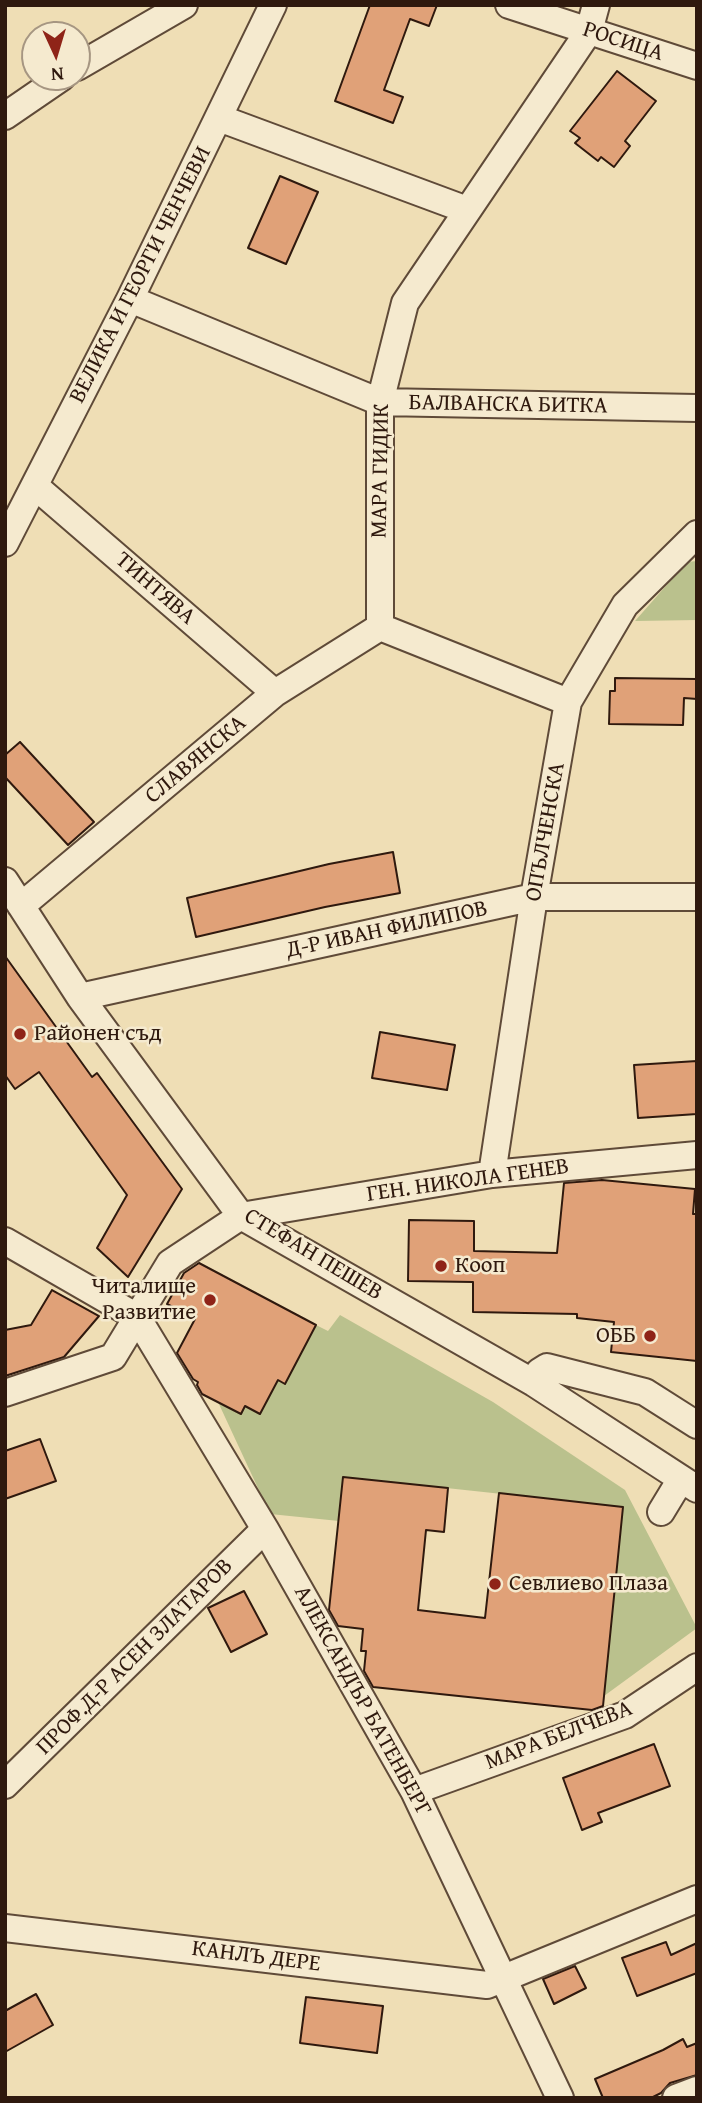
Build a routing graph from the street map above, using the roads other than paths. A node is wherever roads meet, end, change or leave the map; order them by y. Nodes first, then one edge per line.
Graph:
1 (184, 5) edge
2 (272, 5) edge
3 (509, 5) edge
4 (596, 5) edge
5 (146, 15) edge
6 (589, 31) junction
7 (91, 56) edge
8 (697, 66) edge
9 (42, 91) edge
10 (5, 116) edge
11 (219, 118) junction
12 (467, 210) junction
13 (130, 299) junction
14 (380, 402) junction
15 (697, 408) edge
16 (35, 485) junction
17 (697, 534) edge
18 (5, 542) edge
19 (380, 627) junction
20 (275, 693) junction
21 (568, 702) junction
22 (5, 881) edge
23 (534, 897) junction
24 (697, 897) edge
25 (21, 906) junction
26 (80, 997) junction
27 (684, 1156) edge
28 (697, 1168) edge
29 (492, 1174) junction
30 (241, 1216) junction
31 (5, 1241) edge
32 (137, 1317) junction
33 (534, 1383) junction
34 (5, 1393) edge
35 (697, 1425) edge
36 (689, 1484) edge
37 (661, 1512) dead end
38 (265, 1529) junction
39 (697, 1667) edge
40 (5, 1785) edge
41 (414, 1791) junction
42 (697, 1899) edge
43 (5, 1928) edge
44 (505, 1978) junction
45 (697, 2090) edge
46 (560, 2098) edge
47 (676, 2098) edge

1 - 5 street
2 - 11 street, ВЕЛИКА И ГЕОРГИ ЧЕНЧЕВИ
3 - 6 street, РОСИЦА
4 - 6 street, МАРА ГИДИК
5 - 7 street
6 - 8 street, РОСИЦА
6 - 12 street, МАРА ГИДИК
9 - 10 street
11 - 12 street
11 - 13 street, ВЕЛИКА И ГЕОРГИ ЧЕНЧЕВИ
12 - 14 street, МАРА ГИДИК
13 - 14 street, БАЛВАНСКА БИТКА
13 - 16 street, ВЕЛИКА И ГЕОРГИ ЧЕНЧЕВИ
14 - 15 street, БАЛВАНСКА БИТКА
14 - 19 street, МАРА ГИДИК
16 - 18 street, ВЕЛИКА И ГЕОРГИ ЧЕНЧЕВИ
16 - 20 street, ТИНТЯВА
17 - 21 street, ОПЪЛЧЕНСКА
19 - 20 street, СЛАВЯНСКА
19 - 21 street
20 - 25 street, СЛАВЯНСКА
21 - 23 street, ОПЪЛЧЕНСКА
22 - 25 street, СТЕФАН ПЕШЕВ
23 - 24 street, Д-Р ИВАН ФИЛИПОВ
23 - 26 street, Д-Р ИВАН ФИЛИПОВ
23 - 29 street, ОПЪЛЧЕНСКА
25 - 26 street, СТЕФАН ПЕШЕВ
26 - 30 street, СТЕФАН ПЕШЕВ
27 - 28 street
27 - 29 street, ГЕН. НИКОЛА ГЕНЕВ
29 - 30 street, ГЕН. НИКОЛА ГЕНЕВ
30 - 32 street
30 - 33 street, СТЕФАН ПЕШЕВ
31 - 32 street
32 - 34 street
32 - 38 street, АЛЕКСАНДЪР БАТЕНБЕРГ
33 - 35 street
33 - 36 street, СТЕФАН ПЕШЕВ
36 - 37 street
38 - 40 street, ПРОФ.Д-Р АСЕН ЗЛАТАРОВ
38 - 41 street, АЛЕКСАНДЪР БАТЕНБЕРГ
39 - 41 street, МАРА БЕЛЧЕВА
41 - 44 street, АЛЕКСАНДЪР БАТЕНБЕРГ
42 - 44 street, КАНЛЪ ДЕРЕ
43 - 44 street, КАНЛЪ ДЕРЕ
44 - 46 street, АЛЕКСАНДЪР БАТЕНБЕРГ
45 - 47 street

